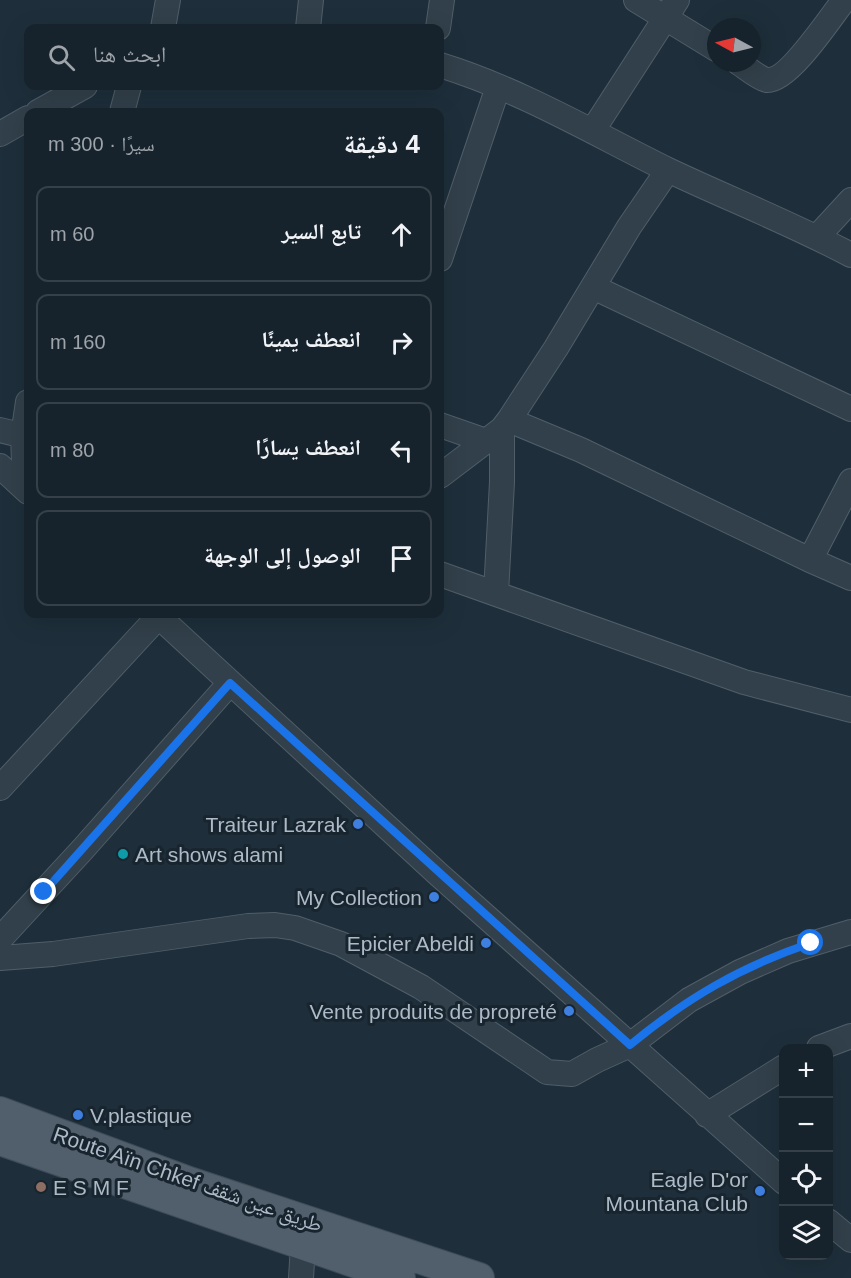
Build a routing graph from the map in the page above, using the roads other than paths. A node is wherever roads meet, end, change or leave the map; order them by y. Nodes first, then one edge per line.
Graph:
1 (168, 0) edge
2 (311, 0) edge
3 (442, 0) edge
4 (636, 0) edge
5 (844, 0) edge
6 (671, 8) edge
7 (164, 24) edge
8 (308, 24) edge
9 (439, 24) edge
10 (707, 41) edge
11 (444, 67) edge
12 (753, 72) edge
13 (498, 87) junction
14 (78, 90) edge
15 (128, 90) edge
16 (45, 108) edge
17 (123, 108) edge
18 (24, 120) edge
19 (593, 130) junction
20 (0, 134) edge
21 (668, 170) junction
22 (851, 200) edge
23 (817, 237) junction
24 (444, 238) edge
25 (851, 255) edge
26 (593, 287) junction
27 (851, 409) edge
28 (24, 414) edge
29 (444, 425) edge
30 (499, 430) junction
31 (17, 434) edge
32 (0, 466) edge
33 (24, 473) edge
34 (444, 473) edge
35 (851, 481) edge
36 (24, 487) edge
37 (810, 560) junction
38 (444, 575) edge
39 (851, 578) edge
40 (496, 593) junction
41 (154, 618) edge
42 (160, 618) edge
43 (230, 683) junction
44 (851, 710) edge
45 (0, 788) edge
46 (851, 932) edge
47 (0, 939) edge
48 (0, 958) edge
49 (851, 1036) edge
50 (830, 1044) edge
51 (630, 1045) junction
52 (779, 1070) edge
53 (0, 1112) edge
54 (707, 1115) junction
55 (0, 1140) edge
56 (779, 1178) edge
57 (833, 1225) edge
58 (851, 1240) edge
59 (303, 1245) junction
60 (301, 1278) edge
61 (400, 1278) edge
62 (478, 1278) edge

1 - 7 street
2 - 8 street
3 - 9 street
4 - 6 street
5 - 12 street
6 - 10 street
6 - 19 street
11 - 13 street
13 - 19 street
13 - 24 street
14 - 16 street
15 - 17 street
18 - 20 street
19 - 21 street
21 - 23 street
21 - 26 street
22 - 23 street
23 - 25 street
26 - 27 street
26 - 30 street
28 - 31 street
29 - 30 street
30 - 34 street
30 - 37 street
30 - 40 street
31 - 33 street
32 - 36 street
35 - 37 street
37 - 39 street
38 - 40 street
40 - 44 street
41 - 45 street
42 - 43 street
43 - 47 street
43 - 51 street
46 - 51 street
48 - 51 street
49 - 50 street
51 - 54 street
52 - 54 street
53 - 62 main road, Route Aïn Chkef طريق عين شقف
54 - 56 street
55 - 59 main road, Route Aïn Chkef طريق عين شقف
57 - 58 street
59 - 60 street
59 - 61 main road, Route Aïn Chkef طريق عين شقف

